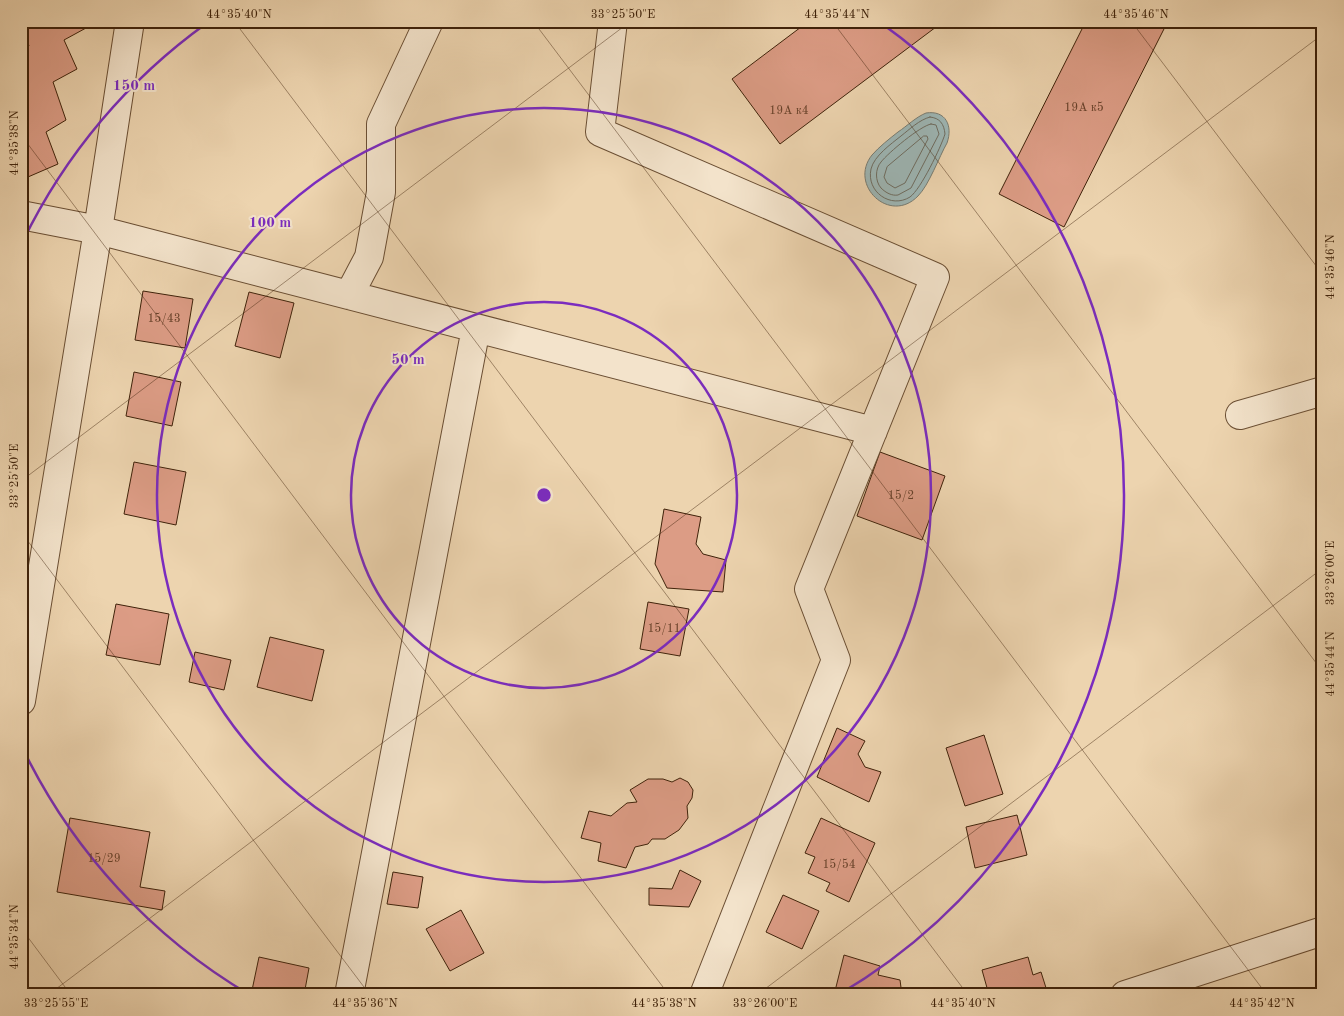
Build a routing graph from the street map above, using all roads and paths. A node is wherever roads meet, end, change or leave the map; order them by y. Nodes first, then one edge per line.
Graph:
1 (130, 21) edge
2 (429, 21) edge
3 (613, 21) edge
4 (21, 216) edge
5 (98, 230) junction
6 (349, 295) junction
7 (476, 328) junction
8 (1323, 391) edge
9 (1240, 415) dead end
10 (872, 431) junction
11 (21, 701) edge
12 (1323, 931) edge
13 (349, 995) edge
14 (704, 995) edge
15 (1125, 995) edge

1 - 5 street
2 - 6 street
3 - 10 street
4 - 5 street
5 - 6 street
5 - 11 street
6 - 7 street
7 - 10 street
7 - 13 street
8 - 9 street
10 - 14 street
12 - 15 street

